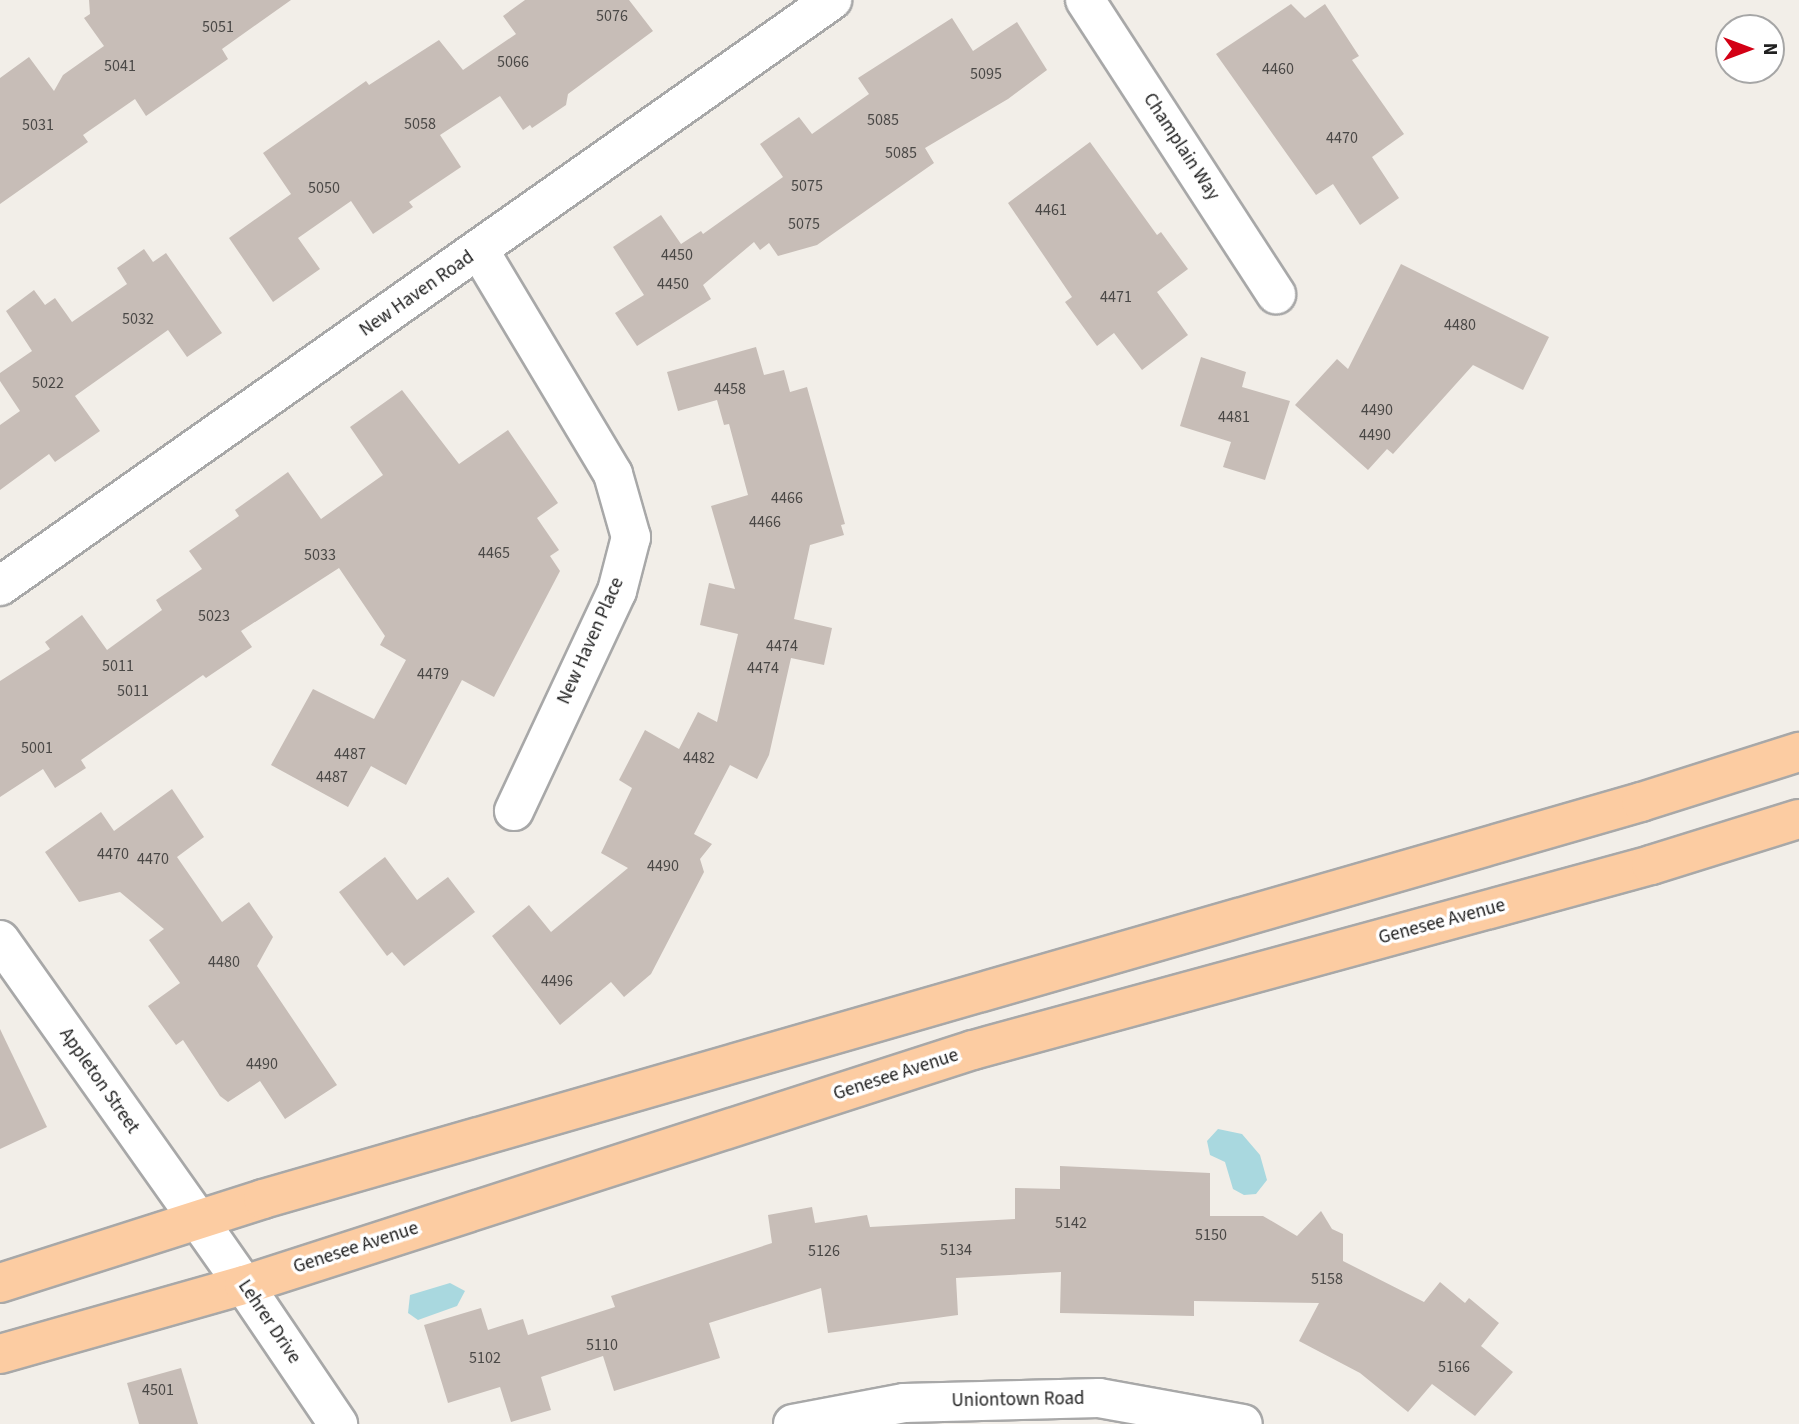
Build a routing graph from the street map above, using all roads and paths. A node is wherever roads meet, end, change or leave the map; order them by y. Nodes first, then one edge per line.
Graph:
1 (832, 0) edge
2 (1085, 0) edge
3 (480, 250) junction
4 (1276, 294) dead end
5 (0, 586) edge
6 (1799, 752) edge
7 (514, 811) dead end
8 (1799, 819) edge
9 (0, 940) edge
10 (200, 1221) junction
11 (0, 1283) edge
12 (244, 1285) junction
13 (0, 1354) edge
14 (338, 1424) edge
15 (793, 1424) edge
16 (1243, 1424) edge

1 - 3 street, New Haven Road
2 - 4 street, Champlain Way
3 - 5 street, New Haven Road
3 - 7 street, New Haven Place
6 - 10 main road
8 - 12 main road, Genesee Avenue
9 - 10 street, Appleton Street
10 - 11 main road
10 - 12 street, Lehrer Drive
12 - 13 main road, Genesee Avenue
12 - 14 street, Lehrer Drive
15 - 16 street, Uniontown Road

